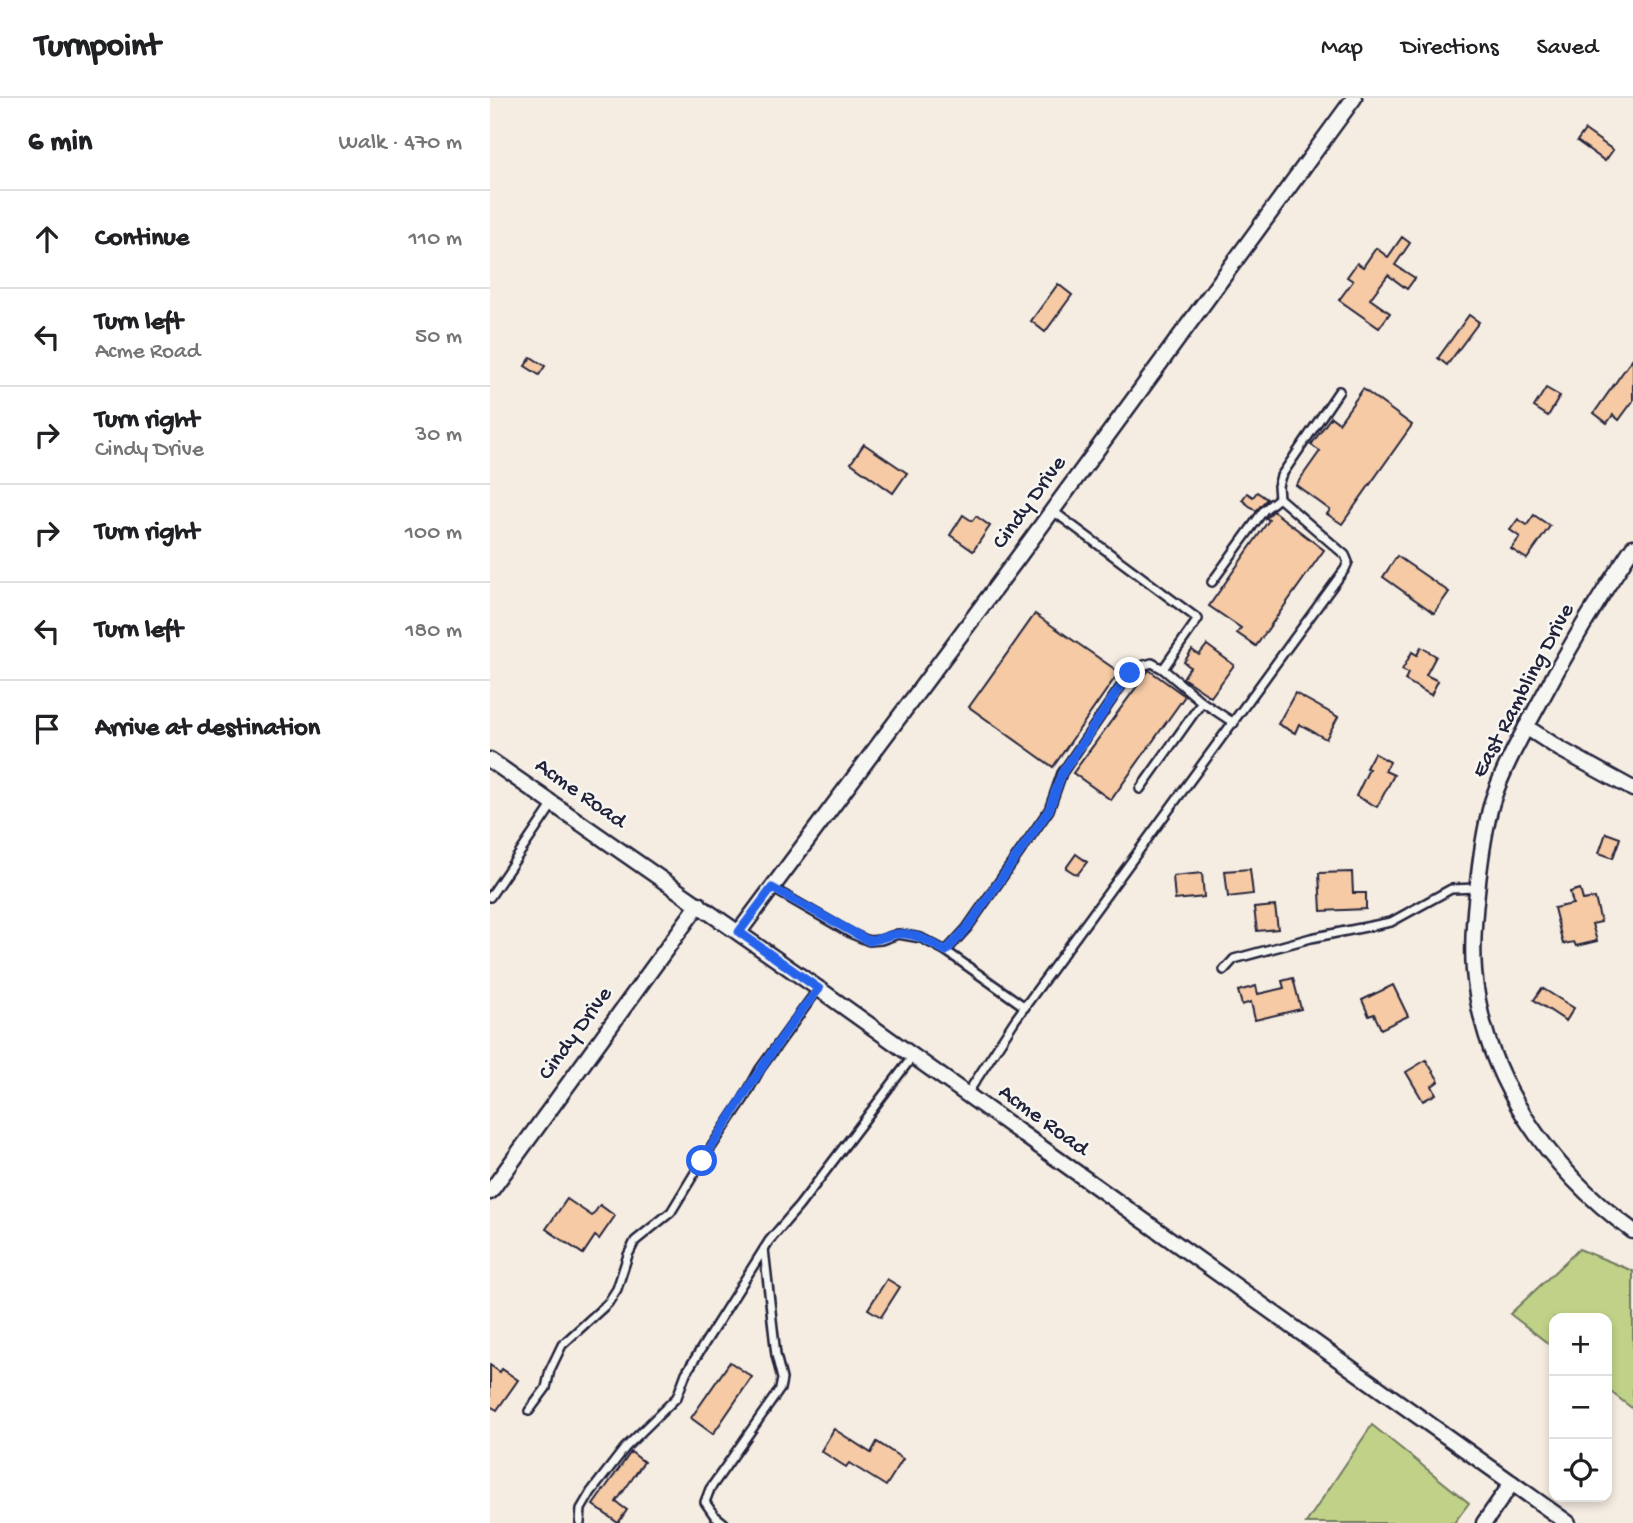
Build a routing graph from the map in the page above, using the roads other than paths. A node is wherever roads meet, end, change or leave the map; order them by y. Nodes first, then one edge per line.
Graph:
1 (1354, 98) edge
2 (1339, 391) dead end
3 (1279, 498) junction
4 (1052, 510) junction
5 (1633, 547) edge
6 (1212, 582) dead end
7 (1163, 669) junction
8 (1202, 702) junction
9 (1234, 723) junction
10 (1526, 726) junction
11 (490, 760) edge
12 (1140, 789) dead end
13 (1633, 789) edge
14 (553, 804) junction
15 (772, 888) junction
16 (1478, 888) junction
17 (490, 897) edge
18 (699, 904) junction
19 (739, 932) junction
20 (946, 951) junction
21 (1224, 970) dead end
22 (819, 989) junction
23 (1025, 1007) junction
24 (912, 1056) junction
25 (967, 1094) junction
26 (490, 1192) edge
27 (1633, 1231) edge
28 (764, 1249) junction
29 (529, 1411) dead end
30 (1512, 1483) junction
31 (580, 1523) edge
32 (724, 1523) edge
33 (1484, 1523) edge
34 (1569, 1523) edge

1 - 4 street, Cindy Drive
2 - 3 lane
3 - 6 lane
3 - 9 lane
4 - 7 lane
4 - 15 street, Cindy Drive
5 - 10 street, East Rambling Drive
7 - 8 lane
7 - 20 lane
8 - 9 lane
8 - 12 lane
9 - 23 lane
10 - 13 street
10 - 16 street, East Rambling Drive
11 - 14 street, Acme Road
14 - 17 lane
14 - 18 street, Acme Road
15 - 19 street, Cindy Drive
15 - 20 lane
16 - 21 lane
16 - 27 street, East Rambling Drive
18 - 19 street, Acme Road
18 - 26 street, Cindy Drive
19 - 22 street, Acme Road
20 - 23 lane
22 - 24 street, Acme Road
22 - 29 lane
23 - 25 lane
24 - 25 street, Acme Road
24 - 28 lane
25 - 30 street, Acme Road
28 - 31 lane
28 - 32 lane
30 - 33 street
30 - 34 street, Acme Road

